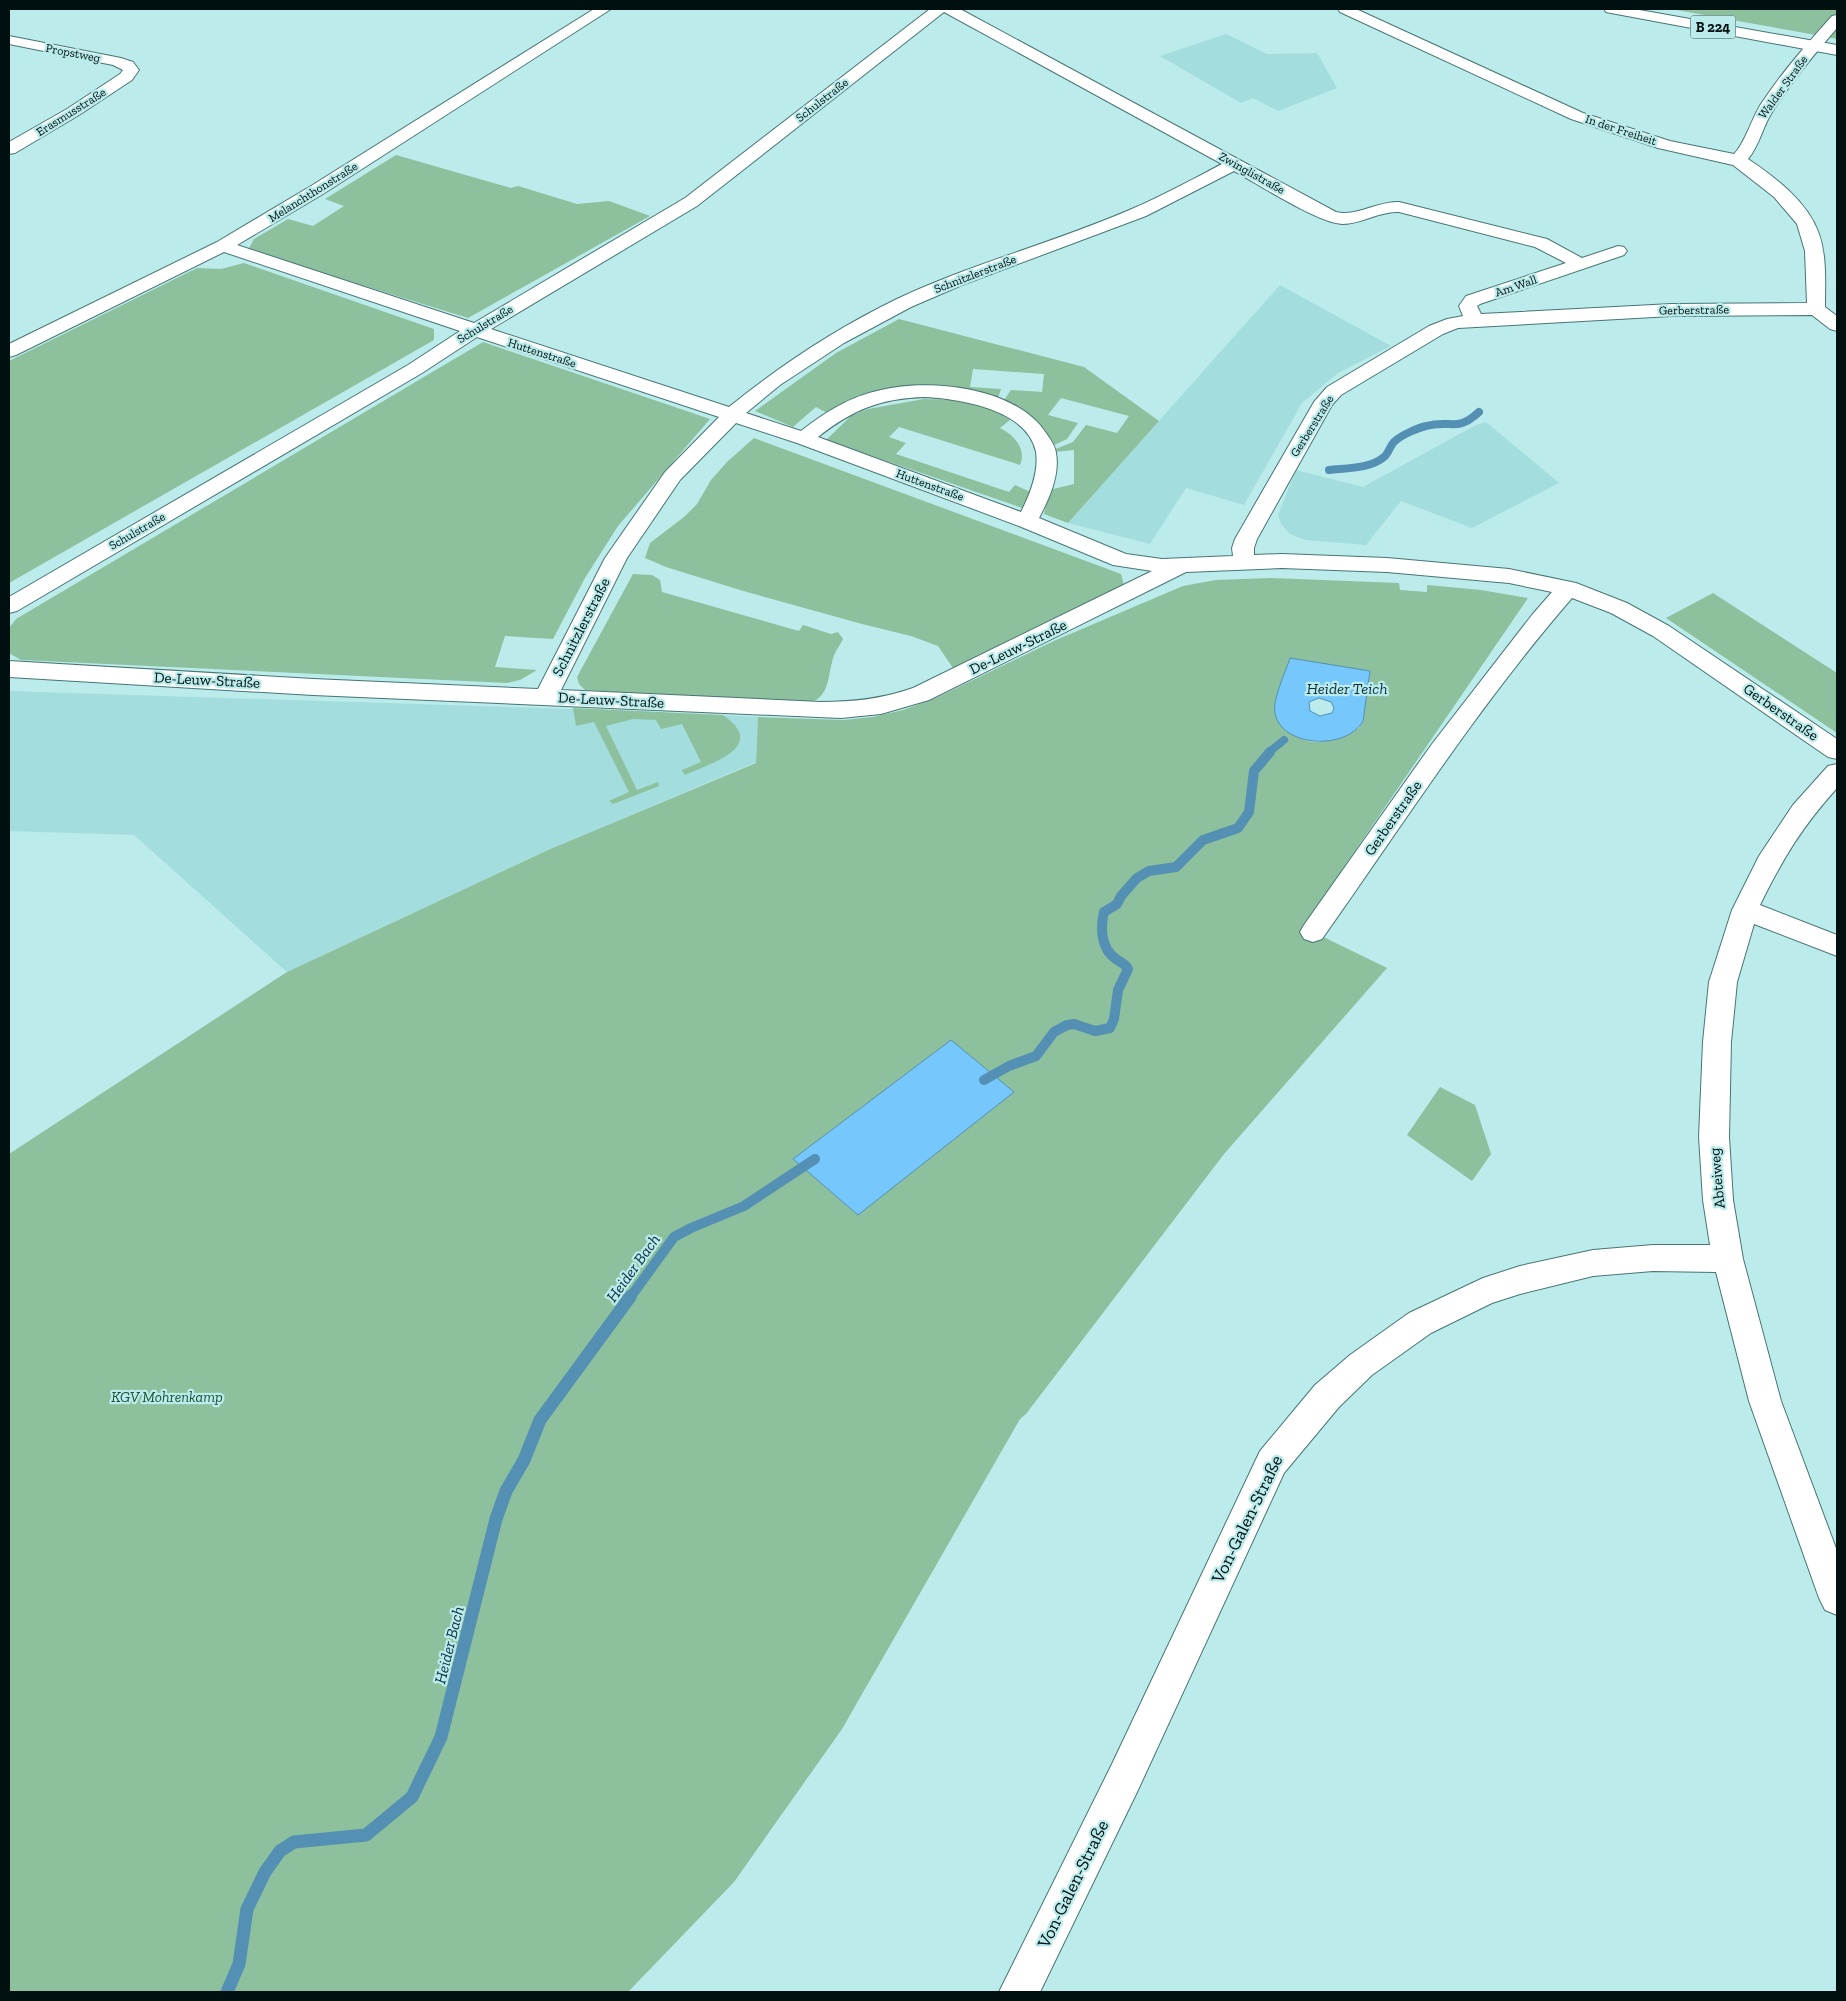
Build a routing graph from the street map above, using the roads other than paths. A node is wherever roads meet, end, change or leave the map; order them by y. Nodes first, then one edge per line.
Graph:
1 (604, 9) edge
2 (939, 9) edge
3 (949, 9) edge
4 (1346, 9) edge
5 (1611, 9) edge
6 (1837, 18) edge
7 (9, 40) edge
8 (1814, 46) junction
9 (1837, 50) edge
10 (130, 72) joint
11 (9, 148) edge
12 (1737, 160) junction
13 (1236, 164) junction
14 (223, 246) junction
15 (1618, 251) dead end
16 (1578, 261) junction
17 (1816, 309) junction
18 (1474, 320) junction
19 (1837, 325) edge
20 (475, 330) junction
21 (9, 351) edge
22 (732, 415) junction
23 (804, 439) junction
24 (1027, 521) junction
25 (1244, 563) junction
26 (1182, 566) junction
27 (1568, 588) junction
28 (9, 606) edge
29 (9, 669) edge
30 (545, 697) junction
31 (1837, 751) edge
32 (1837, 772) edge
33 (1745, 910) junction
34 (1312, 932) dead end
35 (1837, 946) edge
36 (1728, 1259) junction
37 (1837, 1598) edge
38 (1019, 1992) edge

1 - 14 street, Melanchthonstraße
2 - 20 street, Schulstraße
3 - 13 street, Zwinglistraße
4 - 12 street, In der Freiheit
5 - 8 street, B 224
6 - 8 street, Walder Straße
7 - 10 street, Propstweg
8 - 9 street, B 224
8 - 12 street, Walder Straße
10 - 11 street, Erasmusstraße
12 - 17 street
13 - 16 street, Zwinglistraße
13 - 22 street, Schnitzlerstraße
14 - 20 street, Huttenstraße
14 - 21 street, Melanchthonstraße
15 - 16 street, Am Wall
16 - 18 street, Am Wall
17 - 18 street, Gerberstraße
17 - 19 street
18 - 25 street, Gerberstraße
20 - 22 street, Huttenstraße
20 - 28 street, Schulstraße
22 - 23 street, Huttenstraße
22 - 30 street, Schnitzlerstraße
23 - 24 street, Huttenstraße
23 - 24 street
24 - 26 street, Huttenstraße
25 - 26 street, Huttenstraße
25 - 27 street, Gerberstraße
26 - 30 street, De-Leuw-Straße
27 - 31 street, Gerberstraße
27 - 34 street, Gerberstraße
29 - 30 street, De-Leuw-Straße
32 - 33 street, Abteiweg
33 - 35 street
33 - 36 street, Abteiweg
36 - 37 street, Abteiweg
36 - 38 street, Von-Galen-Straße

